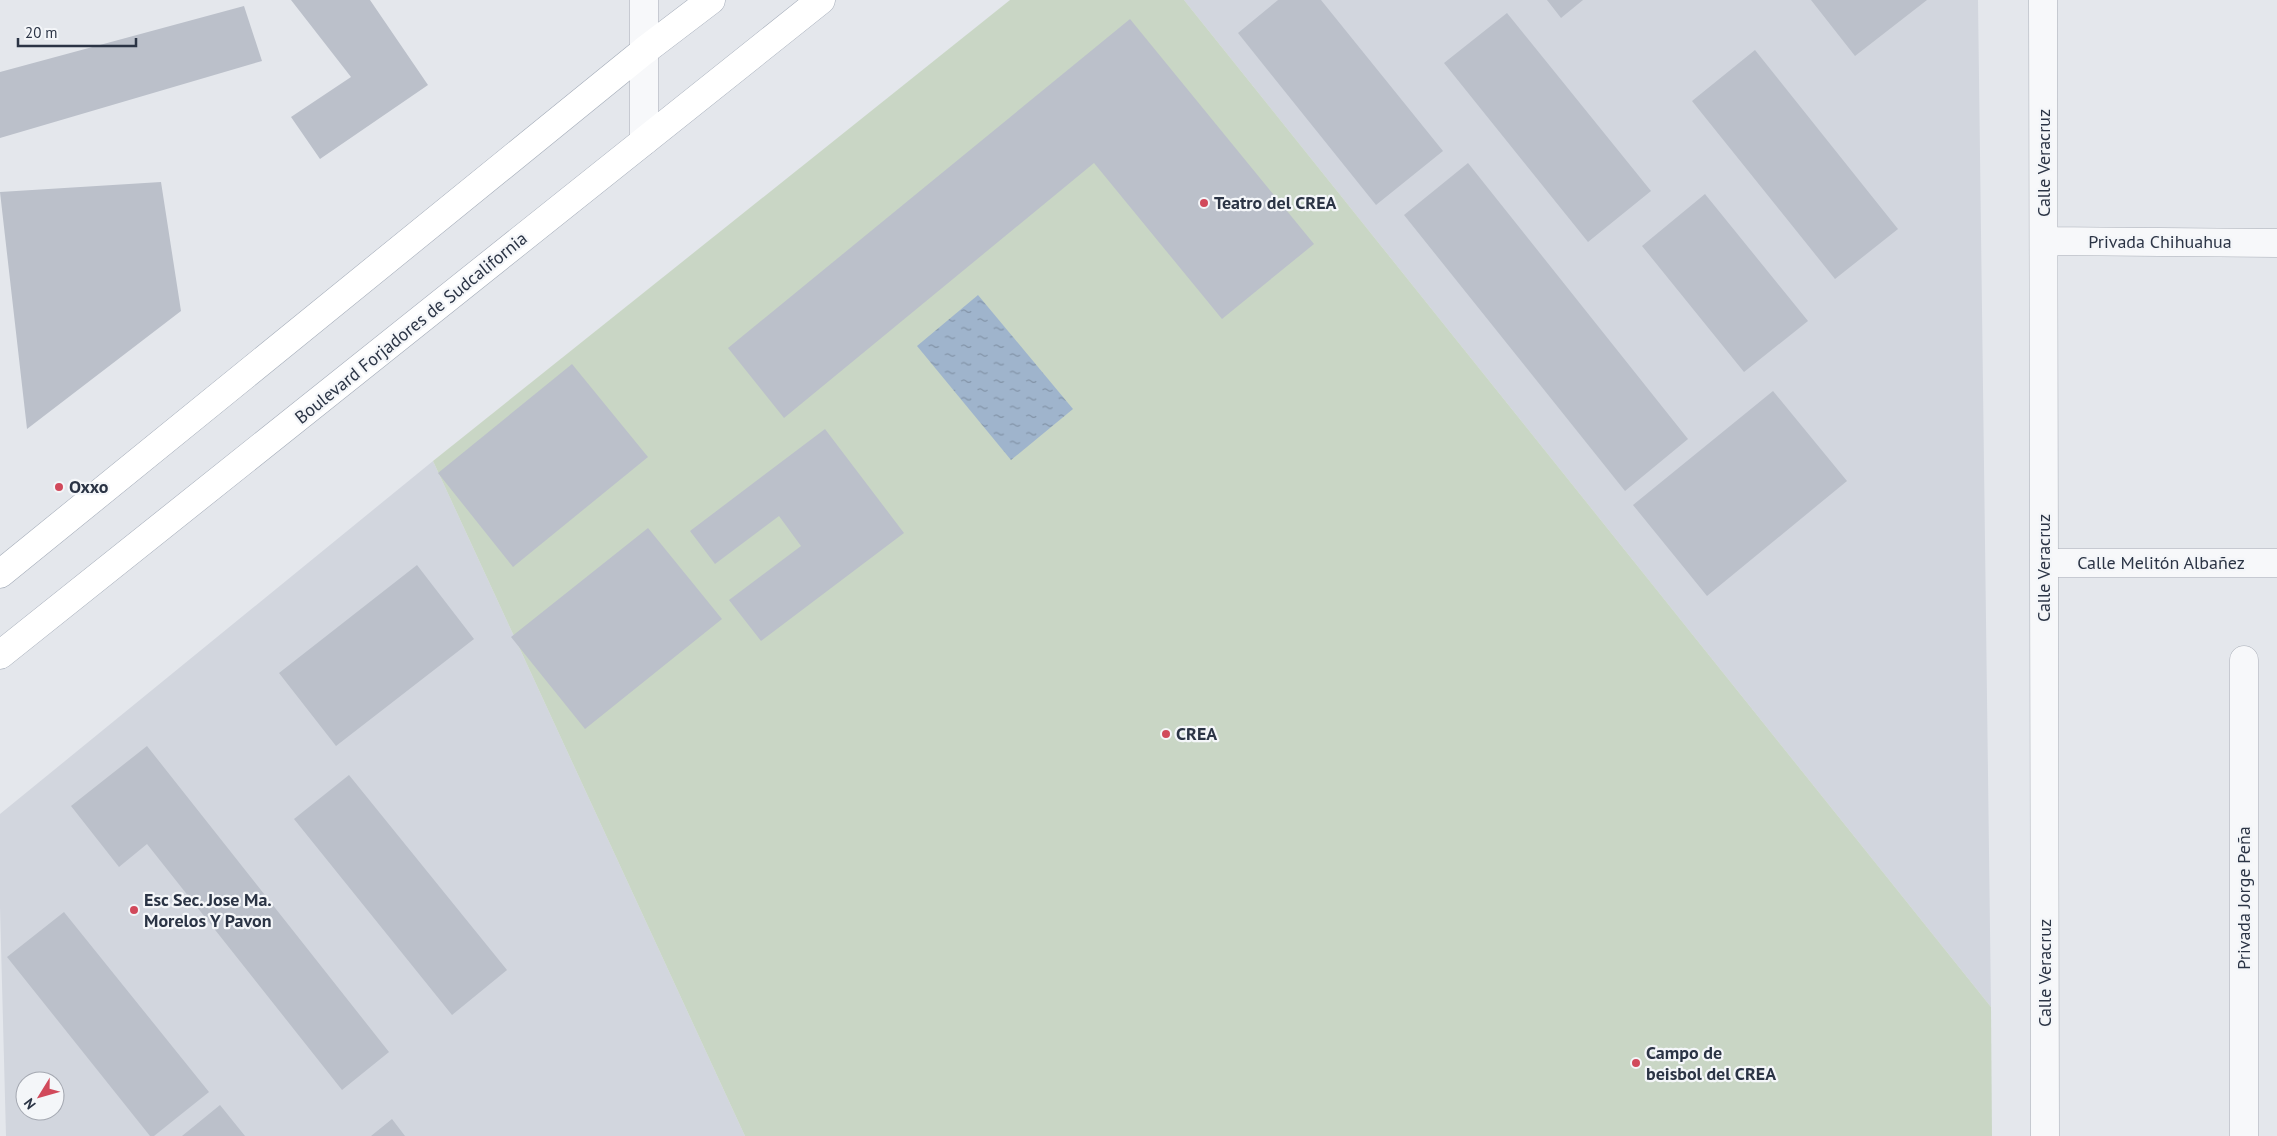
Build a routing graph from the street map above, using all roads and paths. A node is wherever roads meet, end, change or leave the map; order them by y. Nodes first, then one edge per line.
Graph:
1 (644, 0) edge
2 (711, 0) edge
3 (821, 0) edge
4 (2044, 0) edge
5 (644, 51) junction
6 (644, 141) junction
7 (2044, 240) junction
8 (2277, 242) edge
9 (2044, 563) junction
10 (2277, 563) edge
11 (0, 574) edge
12 (0, 655) edge
13 (2244, 660) dead end
14 (2045, 1136) edge
15 (2244, 1136) edge

1 - 5 street
2 - 5 main road
3 - 6 main road, Boulevard Forjadores de Sudcalifornia
4 - 7 street, Calle Veracruz
5 - 6 street
5 - 11 main road
6 - 12 main road, Boulevard Forjadores de Sudcalifornia
7 - 8 street, Privada Chihuahua
7 - 9 street, Calle Veracruz
9 - 10 street, Calle Melitón Albañez
9 - 14 street, Calle Veracruz
13 - 15 street, Privada Jorge Peña

